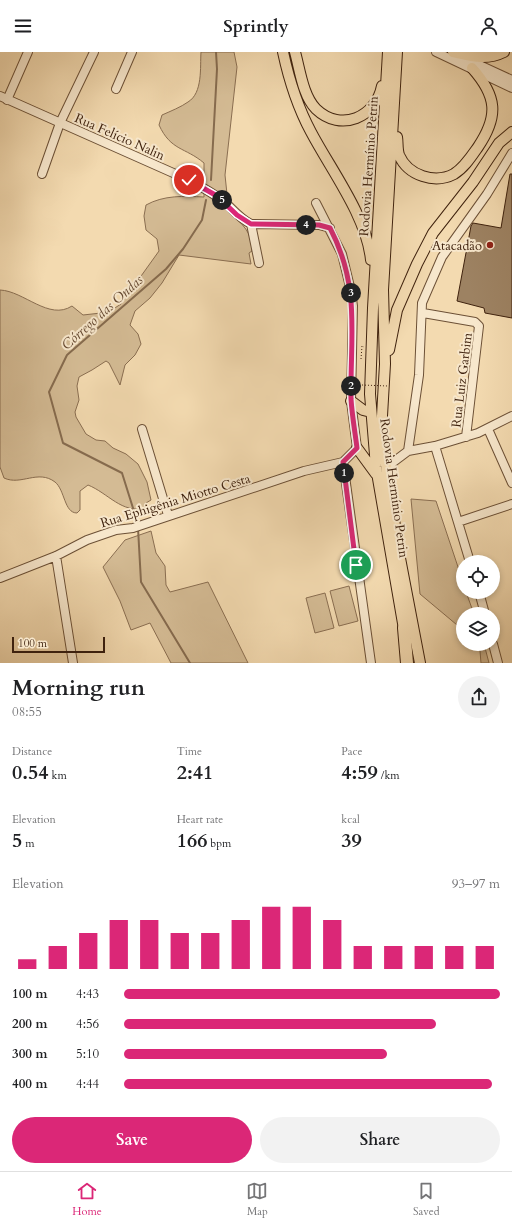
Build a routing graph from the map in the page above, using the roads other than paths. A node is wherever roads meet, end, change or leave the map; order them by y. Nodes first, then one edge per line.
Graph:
1 (28, 52) edge
2 (94, 52) edge
3 (132, 52) edge
4 (283, 52) edge
5 (295, 52) edge
6 (436, 52) edge
7 (452, 52) edge
8 (504, 52) edge
9 (391, 54) edge
10 (472, 68) junction
11 (396, 79) junction
12 (512, 80) edge
13 (512, 88) edge
14 (116, 89) dead end
15 (4, 98) edge
16 (60, 123) junction
17 (512, 132) edge
18 (512, 153) edge
19 (42, 174) dead end
20 (316, 203) dead end
21 (251, 224) junction
22 (330, 228) junction
23 (259, 264) dead end
24 (373, 308) junction
25 (423, 313) junction
26 (385, 364) junction
27 (351, 401) junction
28 (371, 412) junction
29 (512, 416) edge
30 (142, 429) dead end
31 (488, 430) junction
32 (466, 437) junction
33 (435, 446) junction
34 (357, 448) junction
35 (408, 451) junction
36 (343, 462) junction
37 (388, 473) junction
38 (379, 478) junction
39 (512, 483) edge
40 (512, 504) edge
41 (168, 515) junction
42 (458, 522) junction
43 (468, 555) edge
44 (56, 556) junction
45 (0, 578) edge
46 (404, 628) junction
47 (495, 651) edge
48 (73, 663) edge
49 (371, 663) edge
50 (407, 663) edge
51 (411, 663) edge
52 (420, 663) edge
53 (498, 663) edge

1 - 15 street
2 - 16 street
3 - 14 street
4 - 24 main road
5 - 9 main road
6 - 10 street
7 - 8 main road
7 - 12 street
9 - 11 main road, Rodovia Hermínio Petrin
9 - 24 main road, Rodovia Hermínio Petrin
10 - 11 main road
10 - 13 street
11 - 26 main road, Rodovia Hermínio Petrin
15 - 16 street, Rua Felício Nalin
16 - 19 street
16 - 21 street, Rua Felício Nalin
17 - 26 main road
18 - 25 street
20 - 22 street
21 - 22 street
21 - 23 street
22 - 27 street
24 - 28 main road, Rodovia Hermínio Petrin
25 - 32 street, Rua Luiz Garbim
25 - 35 street
26 - 37 main road, Rodovia Hermínio Petrin
27 - 28 main road
27 - 34 street
28 - 38 main road, Rodovia Hermínio Petrin
29 - 31 street
30 - 41 street
31 - 32 street
31 - 39 street
32 - 33 street
33 - 35 street
33 - 42 street
34 - 36 street
34 - 38 main road
35 - 37 street
36 - 41 street, Rua Ephigênia Miotto Cesta
36 - 49 street
37 - 52 main road, Rodovia Hermínio Petrin
38 - 46 main road, Rodovia Hermínio Petrin
40 - 42 street
41 - 44 street, Rua Ephigênia Miotto Cesta
42 - 43 street
44 - 45 street, Rua Ephigênia Miotto Cesta
44 - 48 street
46 - 50 highway
46 - 51 main road, Rodovia Hermínio Petrin
47 - 53 street

